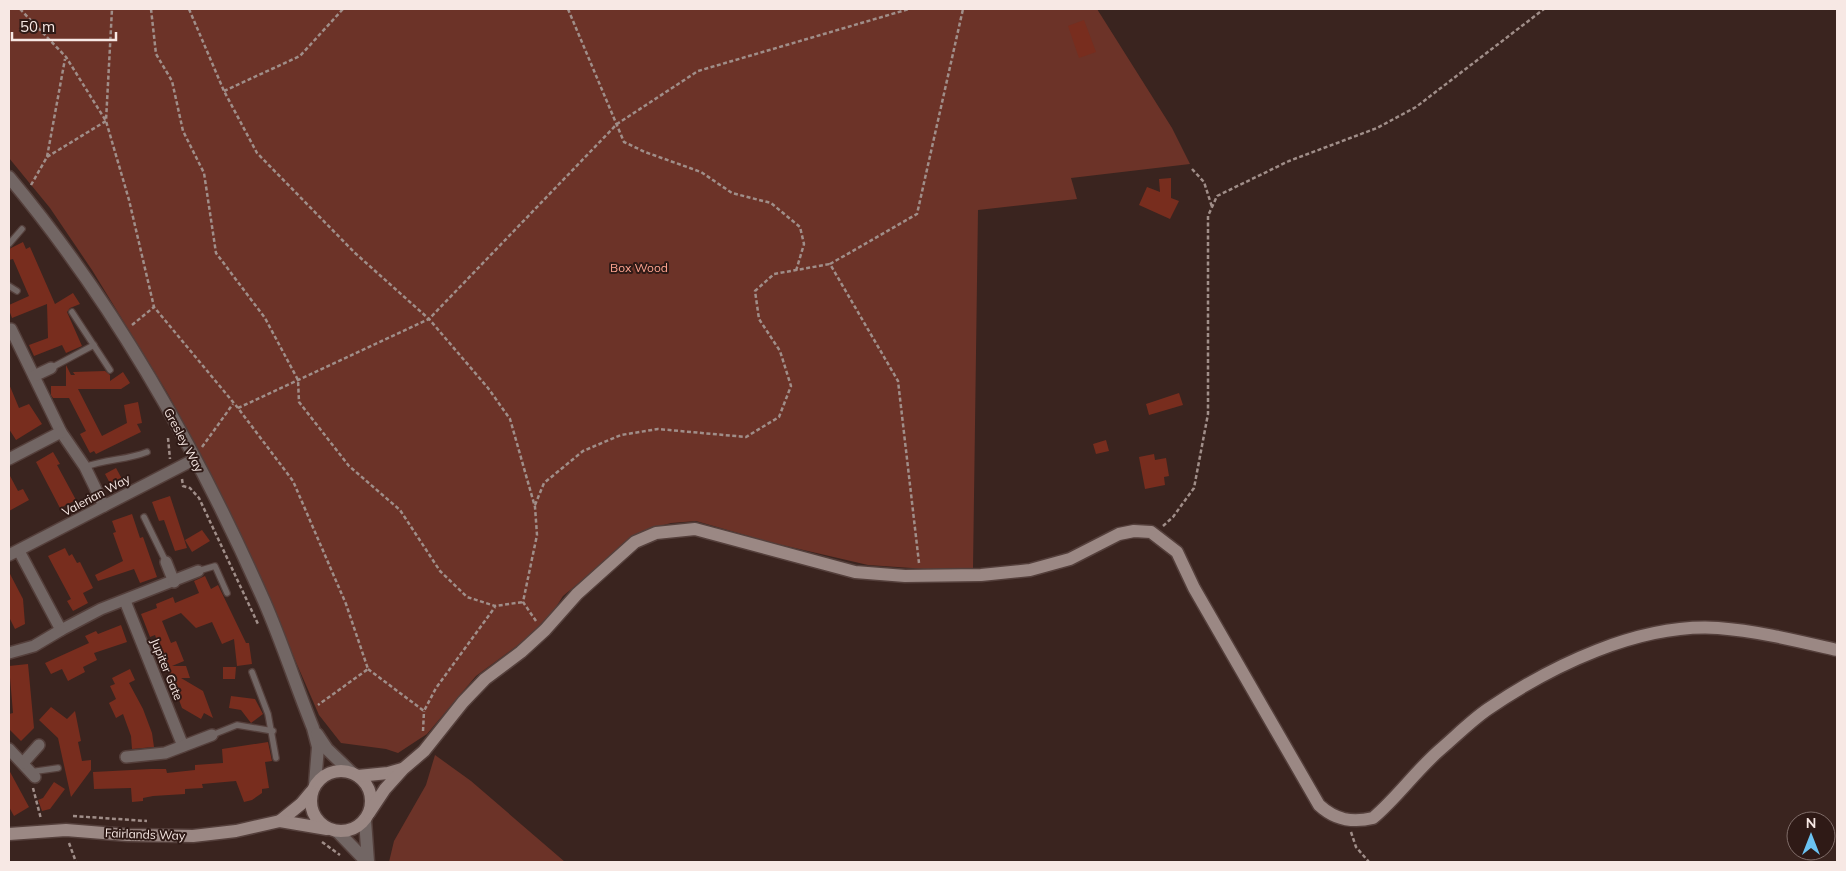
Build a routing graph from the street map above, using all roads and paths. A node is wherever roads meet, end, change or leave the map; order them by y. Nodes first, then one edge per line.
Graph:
1 (20, 9) edge
2 (112, 9) edge
3 (151, 9) edge
4 (189, 9) edge
5 (343, 9) edge
6 (568, 9) edge
7 (909, 9) edge
8 (962, 9) edge
9 (1544, 9) edge
10 (66, 57) junction
11 (224, 91) junction
12 (106, 121) junction
13 (616, 124) junction
14 (47, 158) junction
15 (1192, 169) dead end
16 (9, 178) edge
17 (24, 196) junction
18 (1212, 207) junction
19 (22, 229) dead end
20 (9, 244) edge
21 (830, 264) junction
22 (796, 271) junction
23 (9, 286) edge
24 (17, 291) dead end
25 (154, 307) junction
26 (72, 312) dead end
27 (429, 318) junction
28 (11, 329) dead end
29 (122, 332) junction
30 (94, 345) junction
31 (51, 368) joint
32 (110, 370) dead end
33 (34, 376) junction
34 (298, 380) junction
35 (233, 404) junction
36 (238, 408) junction
37 (61, 432) junction
38 (147, 452) dead end
39 (195, 458) junction
40 (9, 459) edge
41 (85, 467) junction
42 (104, 506) junction
43 (535, 507) junction
44 (144, 517) dead end
45 (1154, 534) junction
46 (14, 553) edge
47 (166, 562) joint
48 (198, 571) joint
49 (921, 576) junction
50 (174, 582) junction
51 (227, 593) dead end
52 (125, 601) junction
53 (523, 602) junction
54 (495, 606) junction
55 (61, 630) junction
56 (545, 630) junction
57 (1837, 650) edge
58 (9, 653) edge
59 (368, 669) junction
60 (252, 672) dead end
61 (307, 712) junction
62 (313, 728) junction
63 (273, 731) junction
64 (212, 735) joint
65 (39, 745) dead end
66 (183, 746) junction
67 (9, 749) edge
68 (126, 756) dead end
69 (276, 758) dead end
70 (58, 768) dead end
71 (403, 769) junction
72 (29, 770) junction
73 (355, 774) junction
74 (313, 788) junction
75 (367, 816) junction
76 (1348, 820) junction
77 (280, 821) junction
78 (42, 830) junction
79 (66, 830) junction
80 (332, 830) junction
81 (9, 834) edge
82 (76, 862) edge
83 (367, 862) edge
84 (1370, 862) edge

1 - 10 path
2 - 12 path
3 - 34 path
4 - 11 path
5 - 11 path
6 - 13 path
7 - 13 path
8 - 21 path
9 - 18 path
10 - 12 path
10 - 14 path
11 - 27 path
12 - 14 path
12 - 25 path
13 - 22 path
13 - 27 path
14 - 17 path
15 - 18 path
16 - 17 street, Gresley Way
17 - 29 street, Gresley Way
18 - 45 path
19 - 20 lane
21 - 22 path
21 - 49 path
22 - 43 path
23 - 24 lane
25 - 29 path
25 - 35 path
26 - 30 lane
27 - 34 path
27 - 43 path
28 - 33 street
29 - 39 street, Gresley Way
30 - 31 lane
30 - 32 lane
31 - 33 street
33 - 37 street
34 - 36 path
34 - 54 path
35 - 36 path
35 - 39 path
36 - 59 path
37 - 40 street
37 - 41 street
38 - 41 lane
39 - 42 street, Valerian Way
39 - 61 street, Gresley Way
41 - 42 street
42 - 46 street, Valerian Way
43 - 53 path
44 - 47 lane
45 - 49 main road
45 - 76 main road
46 - 55 street
47 - 50 street
48 - 50 street
48 - 51 lane
49 - 56 main road
50 - 52 street
52 - 55 street
52 - 66 street, Jupiter Gate
53 - 54 path
53 - 56 path
54 - 59 path
55 - 58 street
56 - 71 main road
57 - 76 main road
59 - 61 path
60 - 63 lane
61 - 62 street, Gresley Way
62 - 73 street, Gresley Way
62 - 74 street, Gresley Way
63 - 64 lane
63 - 69 lane
64 - 66 street
65 - 72 street
66 - 68 street
67 - 72 street
70 - 72 lane
71 - 73 main road
71 - 75 main road
72 - 78 path
73 - 74 main road
73 - 75 main road
74 - 77 main road, Fairlands Way
74 - 80 main road
75 - 80 main road
75 - 83 street
76 - 84 path
77 - 79 main road, Fairlands Way
77 - 80 main road, Fairlands Way
78 - 79 main road, Fairlands Way
78 - 81 main road, Fairlands Way
79 - 82 path
80 - 83 street

